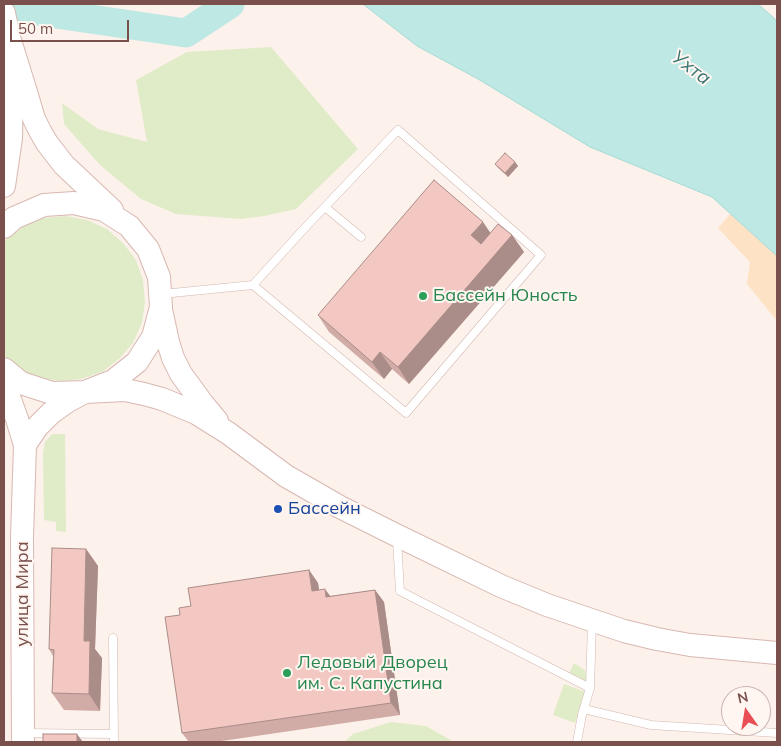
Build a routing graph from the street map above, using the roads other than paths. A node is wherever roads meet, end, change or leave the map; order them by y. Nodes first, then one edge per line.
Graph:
1 (4, 13) edge
2 (9, 37) junction
3 (4, 186) edge
4 (325, 206) junction
5 (129, 226) junction
6 (4, 227) edge
7 (362, 237) dead end
8 (253, 285) junction
9 (161, 301) junction
10 (4, 369) edge
11 (4, 383) edge
12 (85, 392) junction
13 (228, 433) junction
14 (25, 445) junction
15 (396, 535) junction
16 (592, 621) junction
17 (113, 638) dead end
18 (777, 653) edge
19 (590, 688) junction
20 (584, 709) junction
21 (777, 733) edge
22 (114, 734) junction
23 (17, 736) edge
24 (114, 742) edge
25 (577, 742) edge

1 - 2 main road
2 - 3 main road
2 - 5 main road
4 - 7 lane
4 - 8 lane
4 - 8 lane
5 - 6 main road
5 - 9 main road
8 - 9 lane
9 - 12 main road
9 - 13 main road
10 - 12 main road
11 - 14 main road, улица Мира
12 - 13 main road
12 - 14 main road
13 - 15 main road
14 - 23 main road, улица Мира
15 - 16 main road
15 - 19 lane
16 - 18 main road
16 - 19 lane
17 - 22 lane
19 - 20 lane
20 - 21 lane
20 - 25 lane
22 - 23 lane
22 - 24 lane

